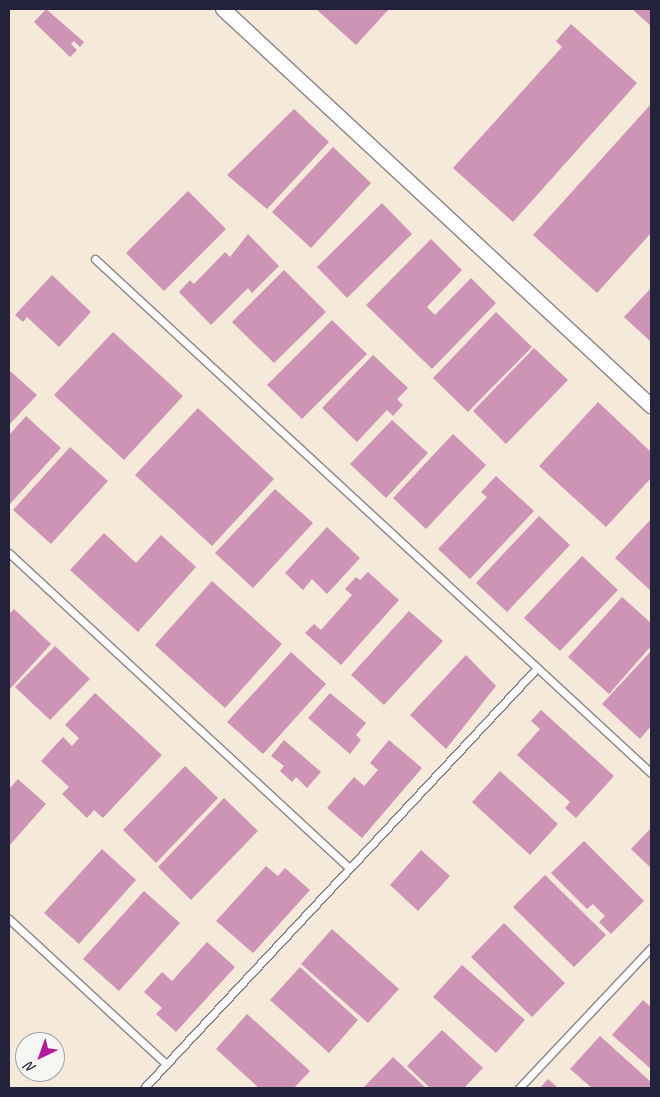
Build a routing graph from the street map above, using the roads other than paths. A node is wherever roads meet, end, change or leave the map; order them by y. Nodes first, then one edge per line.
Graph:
1 (222, 9) edge
2 (95, 259) dead end
3 (651, 406) edge
4 (9, 553) edge
5 (536, 669) junction
6 (651, 773) edge
7 (348, 867) junction
8 (9, 919) edge
9 (651, 948) edge
10 (166, 1064) junction
11 (144, 1088) edge
12 (519, 1088) edge

1 - 3 street
2 - 5 lane
4 - 7 lane
5 - 6 lane
5 - 7 lane
7 - 10 lane
8 - 10 lane
9 - 12 lane
10 - 11 lane

